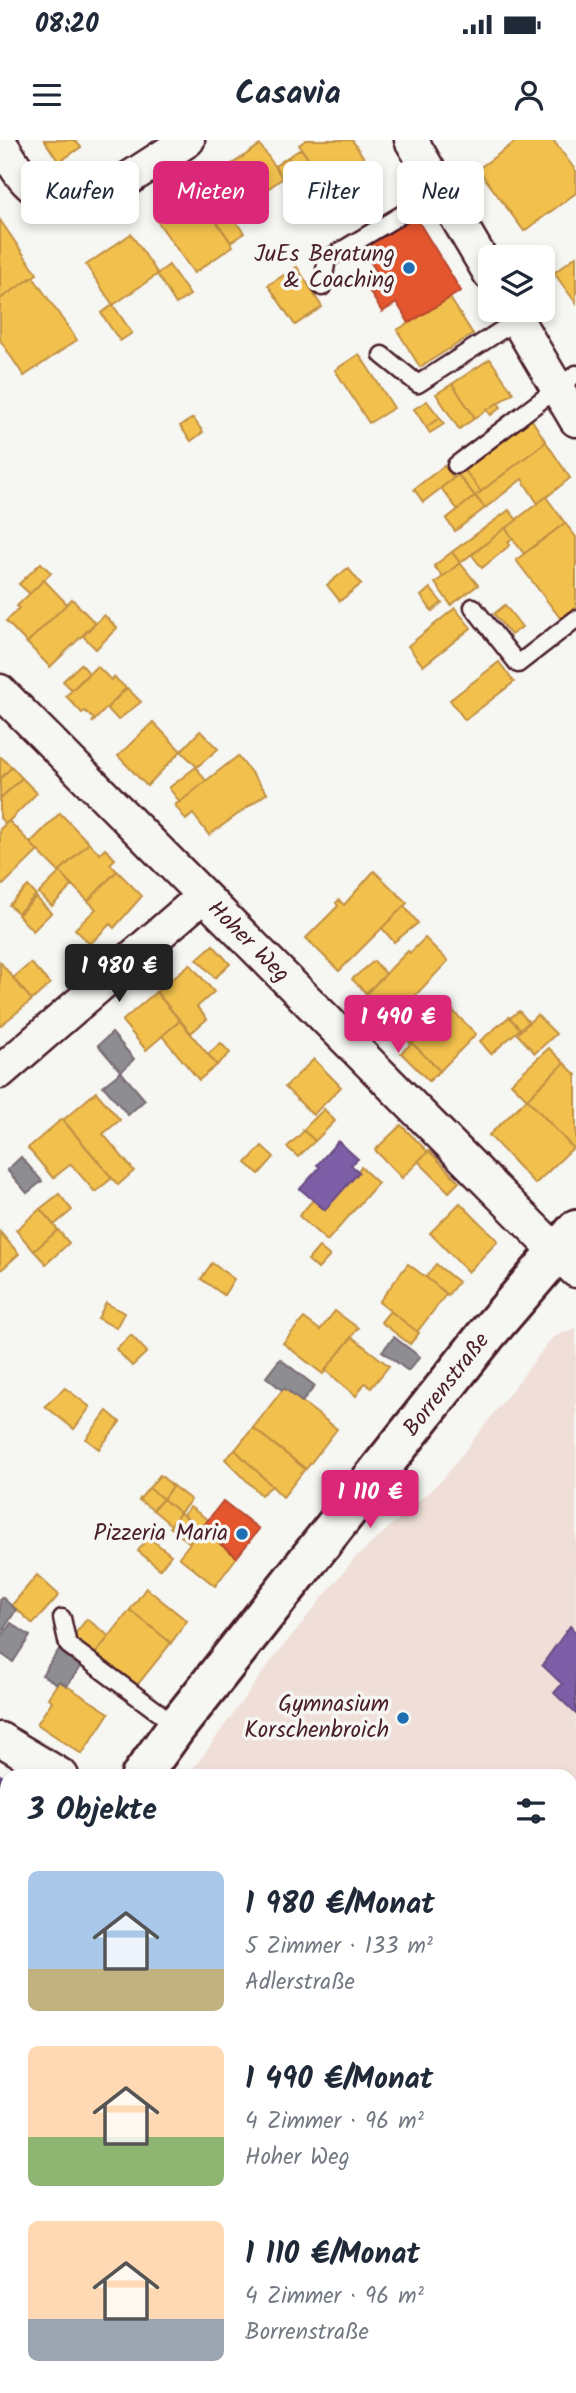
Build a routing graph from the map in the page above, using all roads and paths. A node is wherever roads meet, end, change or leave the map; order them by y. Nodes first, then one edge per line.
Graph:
1 (188, 140) edge
2 (411, 140) edge
3 (0, 143) edge
4 (423, 161) edge
5 (397, 217) edge
6 (460, 224) edge
7 (478, 254) edge
8 (322, 287) dead end
9 (504, 322) edge
10 (520, 322) edge
11 (382, 355) dead end
12 (566, 381) edge
13 (576, 420) edge
14 (456, 465) dead end
15 (473, 607) dead end
16 (576, 619) edge
17 (0, 691) edge
18 (203, 896) junction
19 (0, 1072) edge
20 (569, 1251) edge
21 (62, 1618) dead end
22 (177, 1726) junction
23 (0, 1739) edge
24 (50, 1769) edge
25 (146, 1769) edge

1 - 3 street
2 - 4 street
5 - 8 lane
6 - 7 street
9 - 11 lane
10 - 12 street
12 - 13 street
12 - 14 lane
15 - 16 lane
17 - 18 street, Hoher Weg
18 - 19 street
18 - 20 street, Hoher Weg
20 - 22 main road, Borrenstraße
21 - 22 lane
22 - 25 main road, Borrenstraße
23 - 24 street

